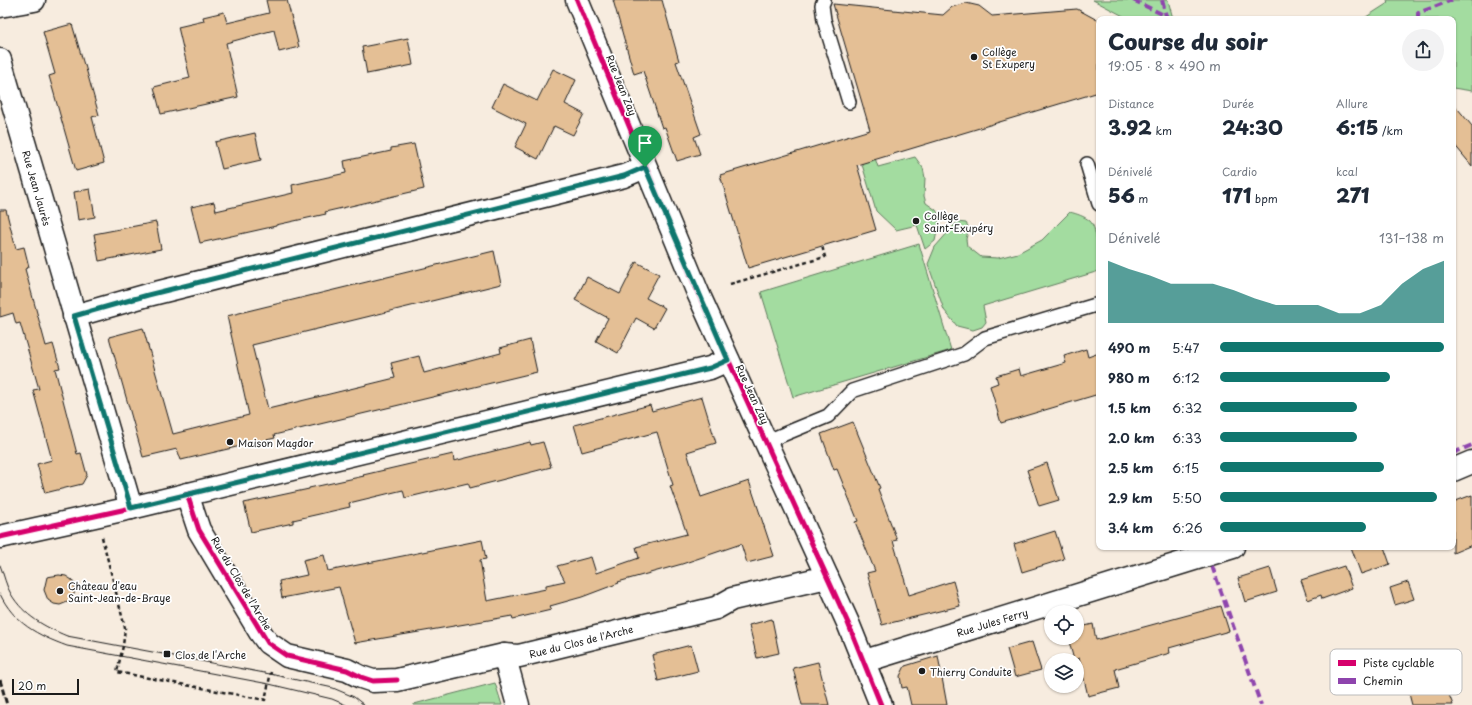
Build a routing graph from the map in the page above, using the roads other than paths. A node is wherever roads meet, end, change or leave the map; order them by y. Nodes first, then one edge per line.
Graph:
1 (34, 0) edge
2 (577, 0) edge
3 (824, 0) edge
4 (0, 6) edge
5 (0, 60) edge
6 (849, 102) dead end
7 (1087, 164) dead end
8 (645, 167) junction
9 (1096, 194) edge
10 (1096, 305) edge
11 (74, 316) junction
12 (728, 360) junction
13 (765, 442) junction
14 (1472, 462) edge
15 (1456, 469) edge
16 (187, 494) junction
17 (131, 508) junction
18 (0, 537) edge
19 (1223, 550) edge
20 (827, 577) junction
21 (504, 655) junction
22 (864, 661) junction
23 (518, 705) edge
24 (881, 705) edge

1 - 4 street
2 - 8 street, Rue Jean Zay
3 - 6 lane
5 - 11 street, Rue Jean Jaurès
7 - 9 lane
8 - 11 street
8 - 12 street, Rue Jean Zay
10 - 13 lane
11 - 17 street, Rue Jean Jaurès
12 - 13 street, Rue Jean Zay
12 - 16 street
13 - 20 street, Rue Jean Zay
14 - 15 street
16 - 17 street
16 - 21 street, Rue du Clos de l'Arche
17 - 18 street
19 - 22 street, Rue Jules Ferry
20 - 21 street, Rue du Clos de l'Arche
20 - 22 street, Rue Jean Zay
21 - 23 street
22 - 24 street, Rue Jean Zay

